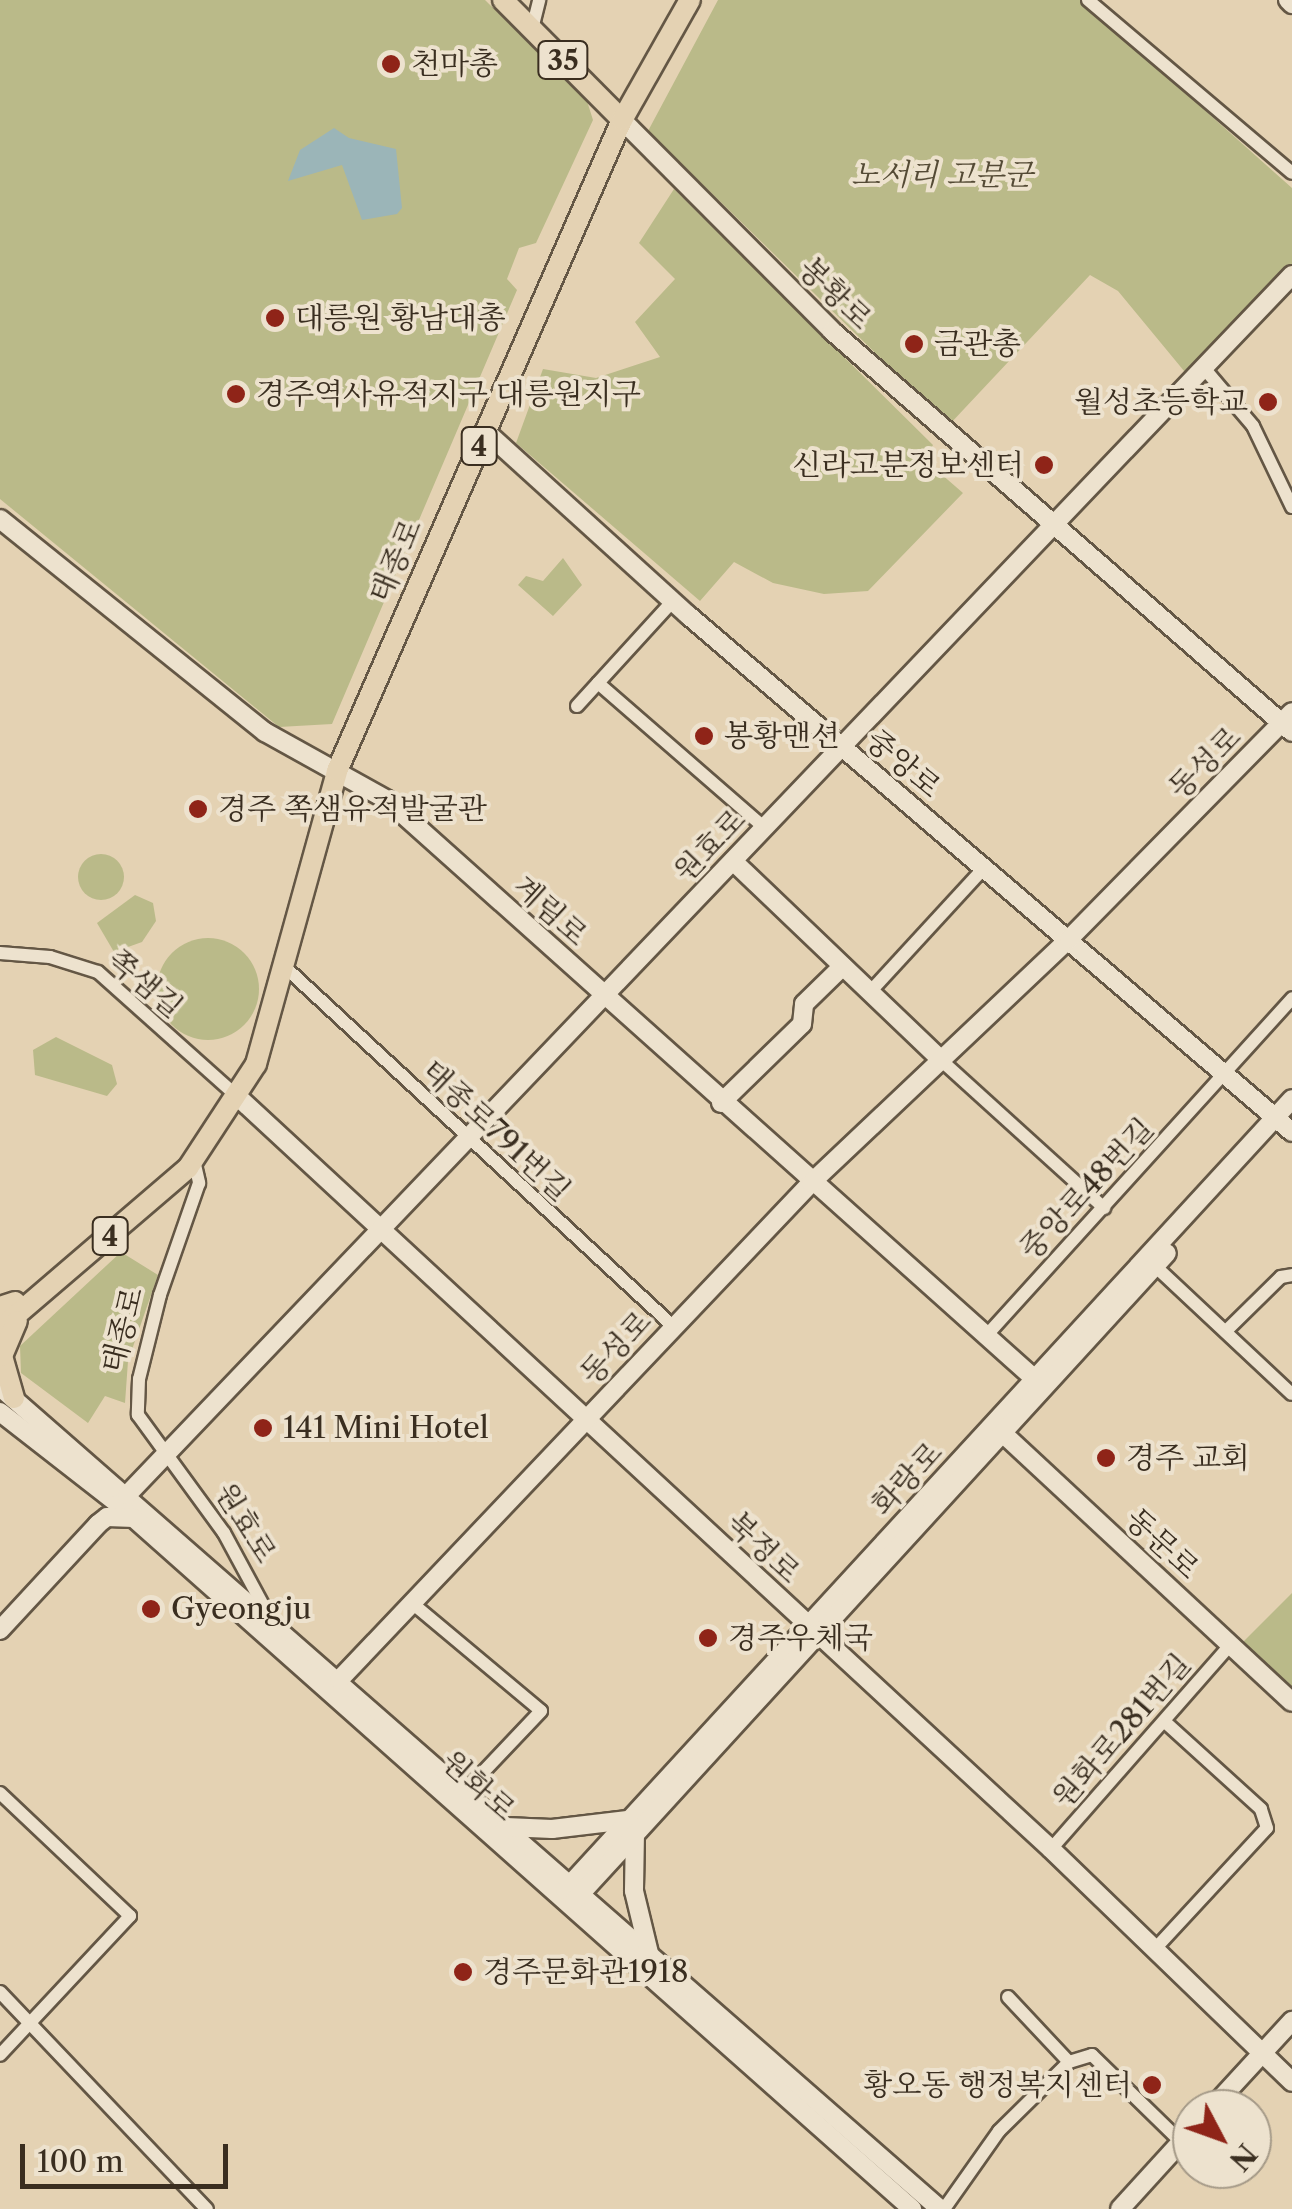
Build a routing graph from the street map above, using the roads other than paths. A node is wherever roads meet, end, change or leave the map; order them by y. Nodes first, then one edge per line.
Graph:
1 (503, 0) edge
2 (539, 0) edge
3 (690, 0) edge
4 (1098, 3) edge
5 (532, 30) junction
6 (622, 120) junction
7 (1292, 173) edge
8 (1292, 274) edge
9 (1204, 367) junction
10 (485, 431) junction
11 (1292, 507) edge
12 (0, 519) edge
13 (1050, 527) junction
14 (673, 601) junction
15 (598, 682) junction
16 (577, 706) dead end
17 (1289, 722) edge
18 (841, 748) junction
19 (337, 772) junction
20 (765, 828) junction
21 (734, 861) junction
22 (984, 868) junction
23 (1069, 939) junction
24 (0, 953) edge
25 (843, 966) junction
26 (286, 968) junction
27 (870, 992) junction
28 (604, 998) junction
29 (1292, 998) edge
30 (942, 1061) junction
31 (1225, 1075) junction
32 (238, 1097) junction
33 (1292, 1099) edge
34 (722, 1103) junction
35 (1286, 1123) edge
36 (468, 1140) junction
37 (193, 1156) junction
38 (811, 1183) junction
39 (1104, 1208) junction
40 (381, 1232) junction
41 (1155, 1266) junction
42 (1292, 1274) edge
43 (9, 1308) edge
44 (674, 1327) junction
45 (0, 1329) edge
46 (1226, 1331) junction
47 (986, 1336) junction
48 (1036, 1380) junction
49 (1292, 1394) edge
50 (4, 1405) edge
51 (585, 1421) junction
52 (999, 1430) junction
53 (31, 1436) junction
54 (167, 1456) junction
55 (127, 1495) junction
56 (134, 1518) junction
57 (98, 1524) junction
58 (412, 1603) junction
59 (272, 1622) junction
60 (0, 1630) edge
61 (812, 1631) junction
62 (1230, 1645) junction
63 (339, 1680) junction
64 (1292, 1702) edge
65 (1166, 1723) junction
66 (465, 1791) junction
67 (0, 1794) edge
68 (631, 1826) junction
69 (506, 1827) junction
70 (1051, 1850) junction
71 (570, 1894) junction
72 (1154, 1950) junction
73 (650, 1957) junction
74 (0, 1992) edge
75 (1008, 1998) dead end
76 (1292, 2021) edge
77 (31, 2023) junction
78 (1261, 2054) junction
79 (0, 2055) edge
80 (1069, 2062) junction
81 (1292, 2082) edge
82 (1229, 2089) edge
83 (1172, 2124) edge
84 (1172, 2151) edge
85 (207, 2209) edge
86 (912, 2209) edge
87 (942, 2209) edge
88 (1120, 2209) edge

1 - 5 main road, 35
2 - 5 street
3 - 6 main road, 태종로 / 4
4 - 7 street
5 - 6 main road, 35
6 - 10 main road, 태종로 / 4
6 - 13 street, 봉황로
8 - 9 street, 원효로
9 - 11 street
9 - 13 street, 원효로
10 - 14 street, 중앙로
10 - 19 main road, 태종로 / 4
12 - 19 street, 계림로
13 - 17 street, 봉황로
13 - 18 street, 원효로
14 - 15 street
14 - 18 street, 중앙로
15 - 16 street
15 - 20 street
17 - 23 street, 동성로
18 - 20 street, 원효로
18 - 22 street, 중앙로
19 - 26 main road, 태종로 / 4
19 - 28 street, 계림로
20 - 21 street, 원효로
21 - 25 street
21 - 28 street, 원효로
22 - 23 street, 중앙로
22 - 27 street
23 - 30 street, 동성로
23 - 31 street, 중앙로
24 - 32 street, 쪽샘길
25 - 27 street
25 - 34 street
26 - 32 main road, 태종로 / 4
26 - 36 street, 태종로791번길
27 - 30 street
28 - 34 street, 계림로
28 - 36 street, 원효로
29 - 31 street, 중앙로48번길
30 - 38 street, 동성로
30 - 39 street
31 - 35 street, 중앙로
31 - 39 street, 중앙로48번길
32 - 37 main road, 태종로 / 4
32 - 40 street, 북정로
33 - 35 street, 화랑로
34 - 38 street, 계림로
35 - 41 street, 화랑로
35 - 48 street, 화랑로
36 - 40 street, 원효로
36 - 44 street, 태종로791번길
37 - 43 main road, 태종로 / 4
37 - 54 street, 태종로
38 - 44 street, 동성로
38 - 47 street, 계림로
39 - 47 street, 중앙로48번길
40 - 51 street, 북정로
40 - 54 street, 원효로
41 - 46 street
41 - 52 street, 화랑로
42 - 46 street
43 - 45 main road, 태종로 / 4
43 - 50 main road
44 - 51 street, 동성로
46 - 49 street
47 - 48 street, 계림로
48 - 52 street, 화랑로
50 - 53 street, 원화로
50 - 55 street, 원화로
51 - 58 street, 동성로
51 - 61 street, 북정로
52 - 61 street, 화랑로
52 - 62 street, 동문로
53 - 56 street, 원화로
53 - 57 street
54 - 55 street, 원효로
54 - 59 street, 원효로
55 - 59 street, 원화로
56 - 57 street
56 - 71 street, 원화로
57 - 60 street
58 - 63 street, 동성로
58 - 66 street, 원화로
59 - 63 street, 원화로
61 - 68 street, 화랑로
61 - 70 street, 북정로
62 - 64 street, 동문로
62 - 65 street, 원화로281번길
63 - 66 street, 원화로
65 - 70 street, 원화로281번길
65 - 72 street
66 - 69 street, 원화로
67 - 77 street
68 - 69 street
68 - 71 street, 화랑로
68 - 73 street
69 - 71 street, 원화로
70 - 72 street, 북정로
71 - 73 street, 원화로
71 - 86 street, 원화로
72 - 78 street, 북정로
73 - 87 street, 원화로
74 - 77 street
75 - 80 street
76 - 78 street
77 - 79 street
77 - 85 street
78 - 81 street, 북정로
78 - 82 street
80 - 83 street
80 - 87 street
84 - 88 street

